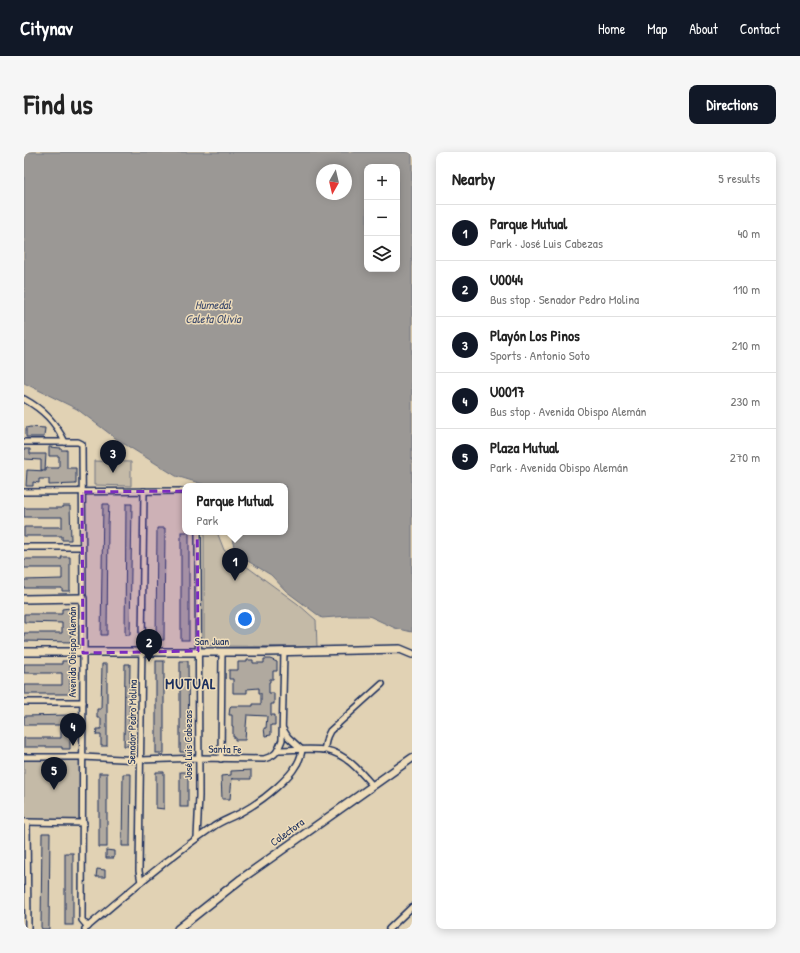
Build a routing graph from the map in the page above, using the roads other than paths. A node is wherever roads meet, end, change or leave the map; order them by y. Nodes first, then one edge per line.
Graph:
1 (24, 399) edge
2 (24, 442) edge
3 (65, 442) junction
4 (144, 491) junction
5 (182, 491) edge
6 (24, 492) edge
7 (82, 492) junction
8 (198, 535) edge
9 (24, 547) edge
10 (82, 548) junction
11 (83, 598) junction
12 (24, 599) edge
13 (198, 651) junction
14 (24, 652) edge
15 (83, 652) junction
16 (142, 652) junction
17 (222, 652) junction
18 (284, 652) junction
19 (412, 654) edge
20 (382, 684) dead end
21 (24, 702) edge
22 (83, 702) junction
23 (282, 729) junction
24 (278, 750) junction
25 (302, 750) junction
26 (324, 750) junction
27 (24, 757) edge
28 (83, 757) junction
29 (198, 758) junction
30 (412, 758) edge
31 (221, 759) junction
32 (141, 760) junction
33 (373, 786) junction
34 (25, 822) edge
35 (84, 822) junction
36 (197, 838) junction
37 (141, 882) junction
38 (412, 907) edge
39 (86, 928) edge
40 (28, 929) edge
41 (178, 929) edge
42 (389, 929) edge

1 - 3 street
2 - 3 street
3 - 7 street, Avenida Obispo Alemán
4 - 5 street
4 - 7 street
4 - 16 street, Senador Pedro Molina
6 - 7 street
7 - 10 street, Avenida Obispo Alemán
8 - 13 street, José Luis Cabezas
9 - 10 street
10 - 11 street, Avenida Obispo Alemán
11 - 12 street
11 - 15 street, Avenida Obispo Alemán
13 - 16 street, San Juan
13 - 17 street, San Juan
13 - 29 street, José Luis Cabezas
14 - 15 street, San Juan
15 - 16 street, San Juan
15 - 22 street, Avenida Obispo Alemán
16 - 32 street, Senador Pedro Molina
17 - 18 street, San Juan
17 - 31 street
18 - 19 street, San Juan
18 - 23 street
20 - 26 street
21 - 22 street
22 - 28 street, Avenida Obispo Alemán
23 - 24 street
23 - 25 street
24 - 25 street
24 - 31 street, Santa Fe
25 - 26 street
25 - 36 street
26 - 33 street
27 - 28 street, Santa Fe
28 - 32 street, Santa Fe
28 - 35 street, Avenida Obispo Alemán
29 - 31 street, Santa Fe
29 - 32 street, Santa Fe
29 - 36 street, José Luis Cabezas
30 - 33 street, Colectora
32 - 37 street, Senador Pedro Molina
33 - 41 street, Colectora
34 - 35 street
34 - 40 street
35 - 39 street, Avenida Obispo Alemán
36 - 37 street
37 - 39 street
38 - 42 street

